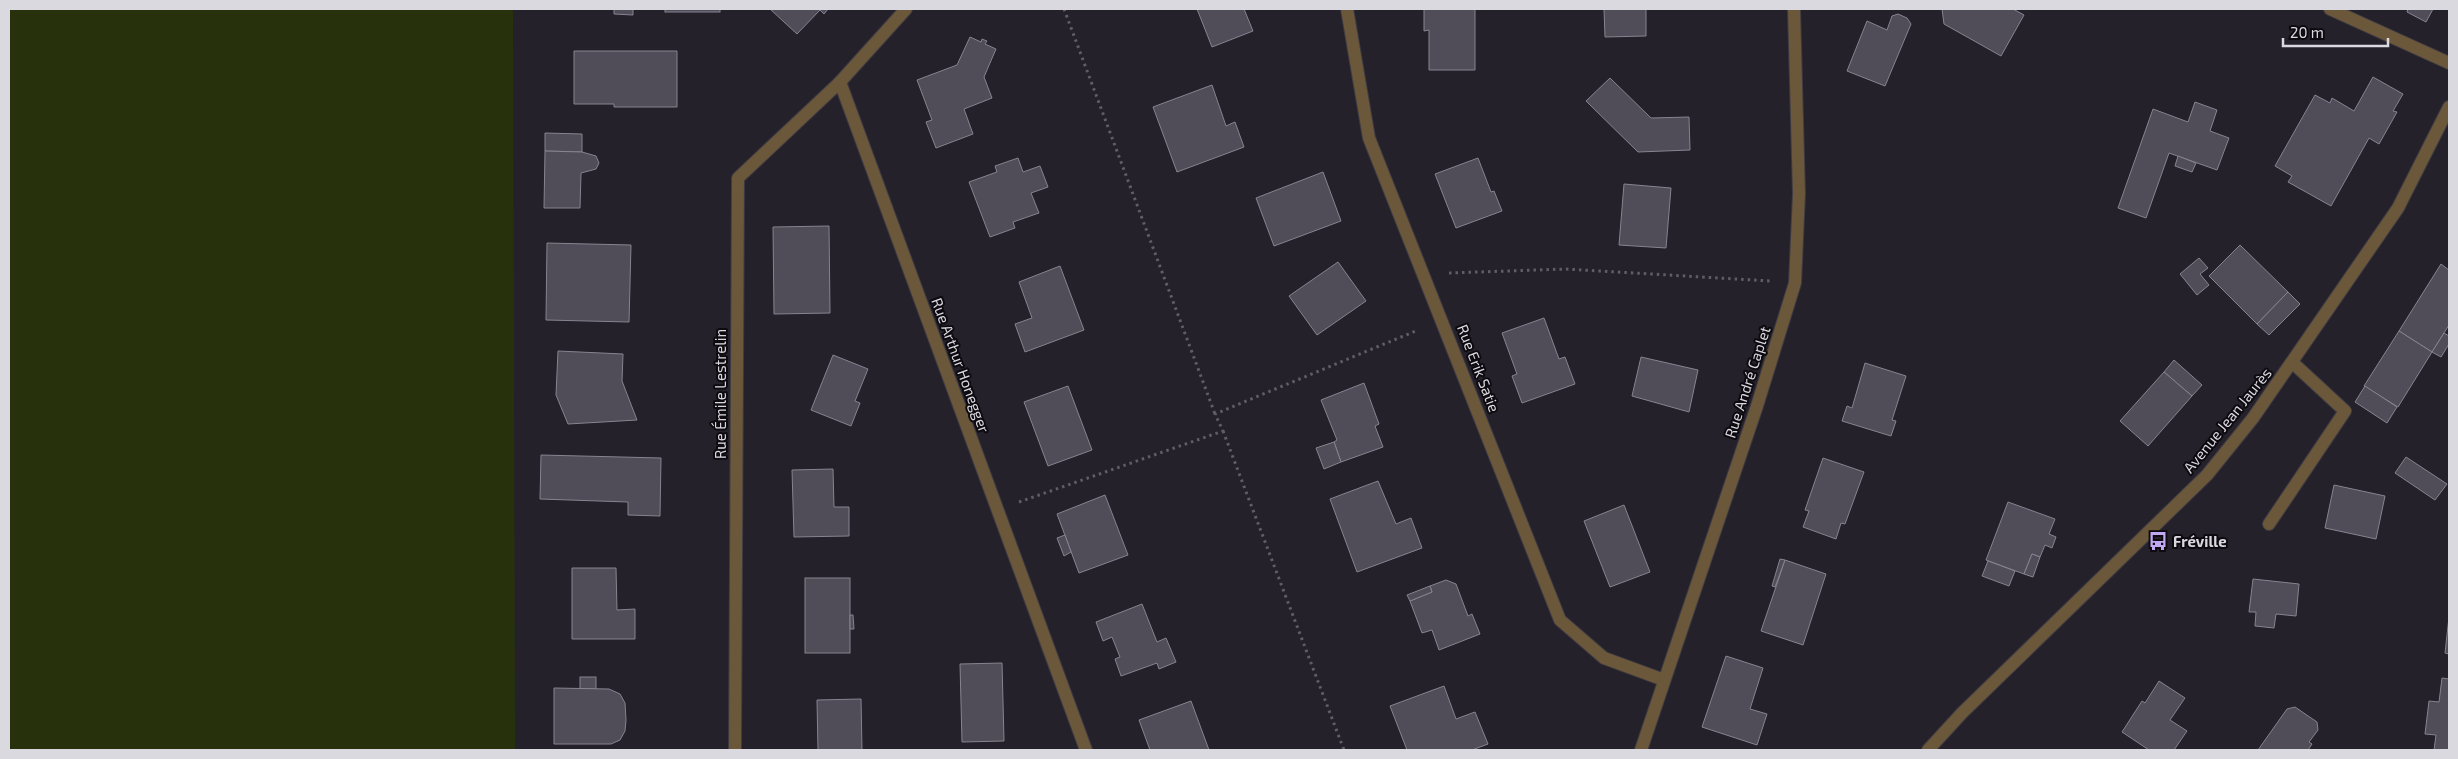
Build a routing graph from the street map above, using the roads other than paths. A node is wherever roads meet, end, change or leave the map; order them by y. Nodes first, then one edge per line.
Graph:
1 (906, 9) edge
2 (1347, 9) edge
3 (1794, 9) edge
4 (2330, 9) edge
5 (2449, 63) edge
6 (840, 82) junction
7 (2449, 107) edge
8 (2293, 363) junction
9 (2269, 524) dead end
10 (1664, 680) junction
11 (735, 750) edge
12 (1086, 750) edge
13 (1641, 750) edge
14 (1928, 750) edge

1 - 6 street
2 - 10 street, Rue Erik Satie
3 - 10 street, Rue André Caplet
4 - 5 street
6 - 11 street, Rue Émile Lestrelin
6 - 12 street, Rue Arthur Honegger
7 - 8 street, Avenue Jean Jaurès
8 - 9 street
8 - 14 street, Avenue Jean Jaurès
10 - 13 street, Rue André Caplet

